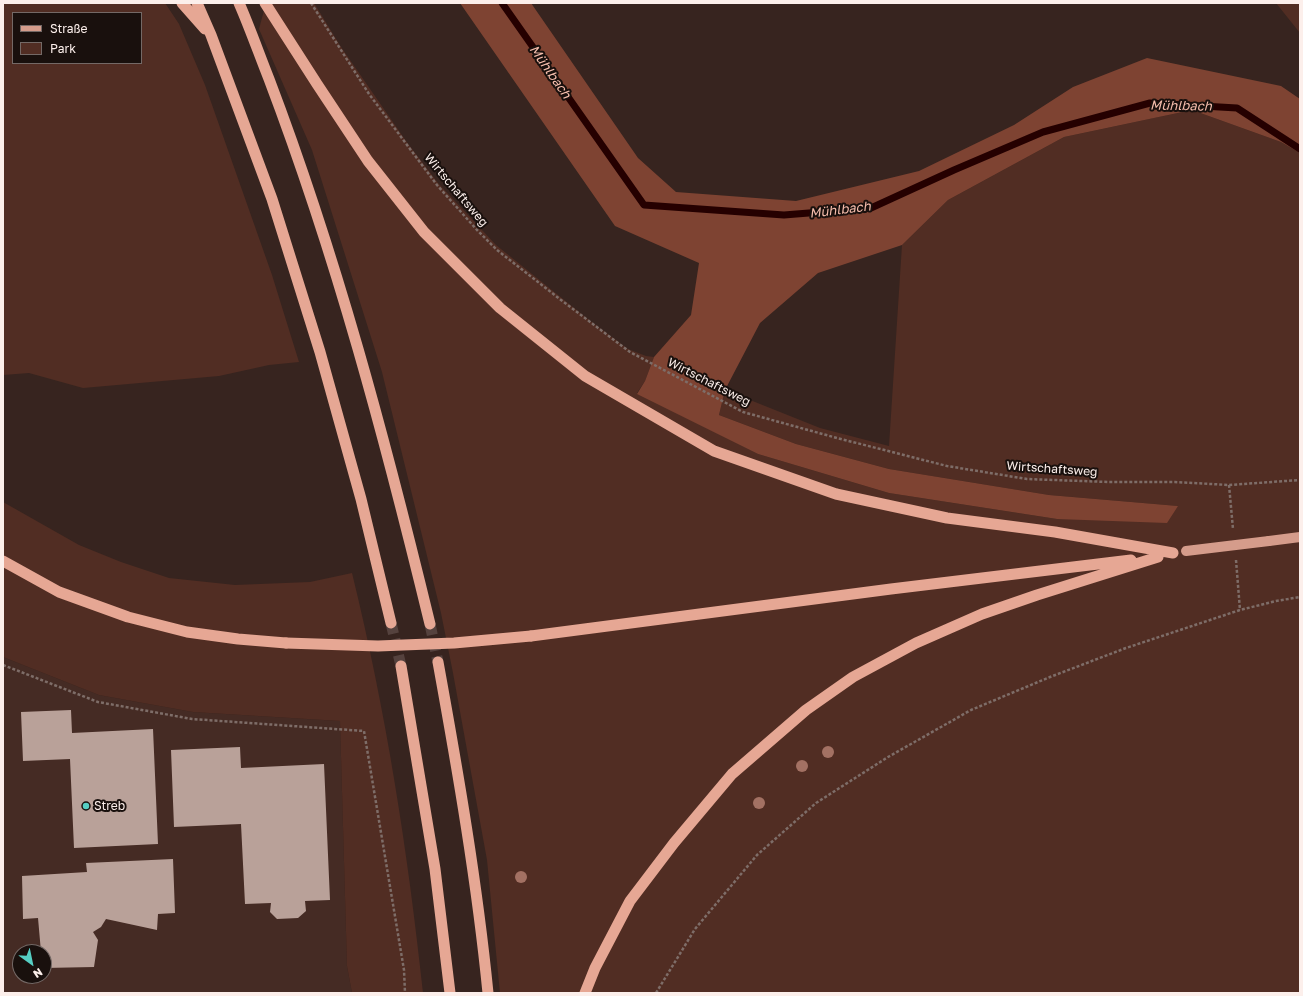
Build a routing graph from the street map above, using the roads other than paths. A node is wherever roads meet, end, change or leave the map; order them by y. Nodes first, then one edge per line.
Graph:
1 (182, 3) edge
2 (197, 3) edge
3 (240, 3) edge
4 (265, 3) edge
5 (211, 35) junction
6 (1300, 537) edge
7 (1173, 553) junction
8 (1158, 557) junction
9 (3, 561) edge
10 (391, 623) tunnel mouth
11 (430, 624) tunnel mouth
12 (438, 662) tunnel mouth
13 (401, 666) tunnel mouth
14 (450, 993) edge
15 (488, 993) edge
16 (585, 993) edge

1 - 5 highway
2 - 5 highway
3 - 11 highway
4 - 7 highway
5 - 10 highway
6 - 7 main road, bridge
7 - 8 main road
8 - 9 highway, bridge
8 - 16 highway
12 - 15 highway
13 - 14 highway

